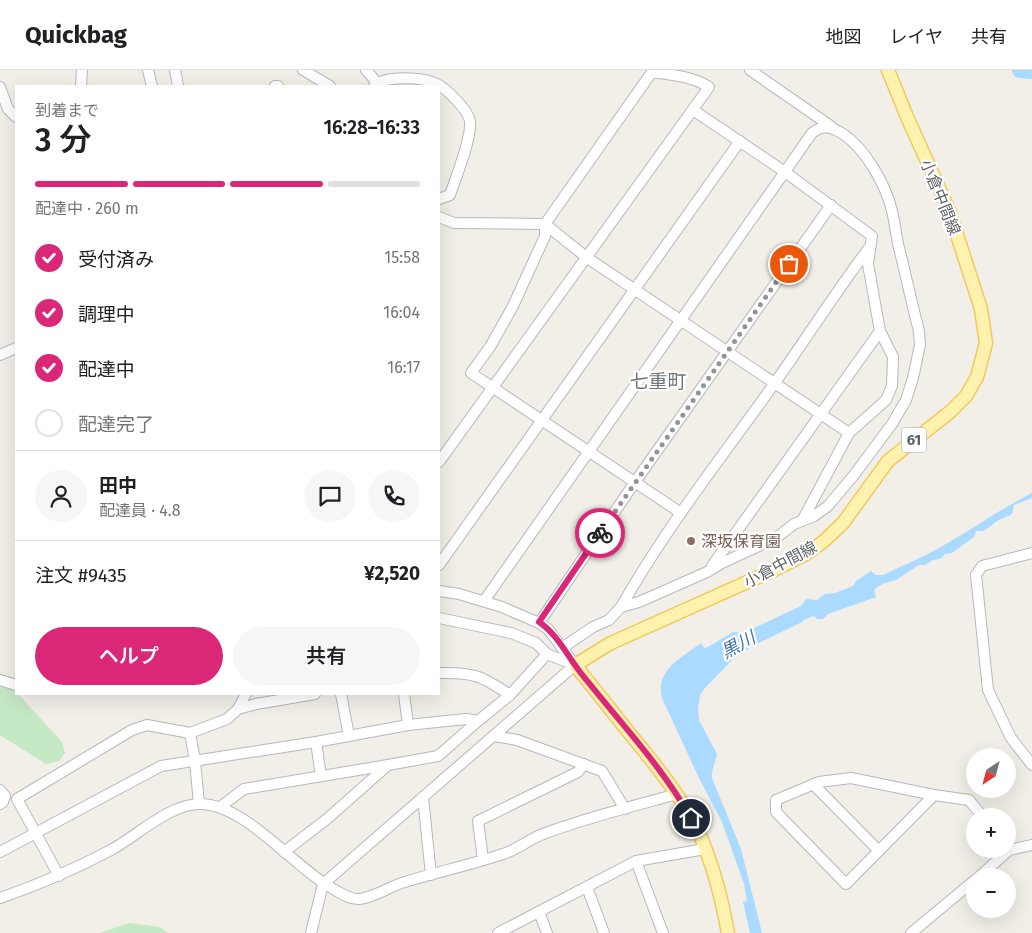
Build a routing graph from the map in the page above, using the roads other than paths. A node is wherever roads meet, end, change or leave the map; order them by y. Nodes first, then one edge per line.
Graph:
1 (82, 70) edge
2 (148, 70) edge
3 (175, 70) edge
4 (303, 70) edge
5 (366, 70) edge
6 (750, 70) edge
7 (888, 70) edge
8 (81, 85) edge
9 (152, 85) edge
10 (178, 85) edge
11 (328, 85) edge
12 (377, 85) edge
13 (439, 85) edge
14 (440, 86) edge
15 (0, 87) edge
16 (3, 108) edge
17 (693, 110) junction
18 (15, 116) edge
19 (832, 127) junction
20 (740, 141) junction
21 (785, 172) junction
22 (440, 199) edge
23 (831, 205) junction
24 (440, 219) edge
25 (545, 224) junction
26 (869, 248) junction
27 (586, 257) junction
28 (634, 290) junction
29 (680, 322) junction
30 (880, 331) junction
31 (15, 348) edge
32 (726, 352) junction
33 (0, 355) edge
34 (774, 384) junction
35 (493, 388) junction
36 (820, 414) junction
37 (543, 419) junction
38 (849, 433) junction
39 (589, 451) junction
40 (440, 461) edge
41 (635, 482) junction
42 (681, 513) junction
43 (802, 521) junction
44 (1032, 553) edge
45 (440, 563) edge
46 (707, 572) junction
47 (440, 591) edge
48 (484, 601) junction
49 (621, 607) junction
50 (440, 618) edge
51 (539, 622) junction
52 (562, 648) junction
53 (547, 654) junction
54 (575, 665) junction
55 (440, 673) edge
56 (0, 680) edge
57 (15, 684) edge
58 (309, 695) edge
59 (341, 695) edge
60 (404, 695) edge
61 (510, 695) junction
62 (241, 699) edge
63 (478, 721) junction
64 (408, 725) junction
65 (190, 733) junction
66 (349, 736) junction
67 (494, 736) junction
68 (316, 742) junction
69 (195, 761) junction
70 (584, 764) junction
71 (388, 765) junction
72 (1032, 765) edge
73 (321, 776) junction
74 (813, 784) junction
75 (0, 790) edge
76 (677, 794) junction
77 (934, 795) junction
78 (423, 797) junction
79 (0, 804) edge
80 (199, 804) junction
81 (220, 807) junction
82 (976, 808) edge
83 (625, 809) junction
84 (36, 832) junction
85 (1032, 845) edge
86 (1016, 848) edge
87 (705, 849) junction
88 (879, 851) junction
89 (0, 852) edge
90 (284, 852) junction
91 (999, 858) edge
92 (483, 860) junction
93 (636, 861) junction
94 (988, 868) edge
95 (431, 875) junction
96 (59, 876) junction
97 (323, 884) junction
98 (587, 887) junction
99 (966, 887) edge
100 (0, 898) edge
101 (539, 912) junction
102 (310, 933) edge
103 (498, 933) edge
104 (547, 933) edge
105 (604, 933) edge
106 (663, 933) edge
107 (728, 933) edge
108 (911, 933) edge

1 - 8 street
2 - 9 street
3 - 10 street
4 - 11 street
5 - 12 street
6 - 19 street
7 - 54 main road, 小倉中間線 / 61
12 - 13 street
14 - 22 street
15 - 16 street
16 - 18 street
17 - 20 street
17 - 25 street
17 - 27 street
19 - 21 street
19 - 43 street
20 - 21 street
20 - 28 street
21 - 23 street
21 - 29 street
23 - 26 street
23 - 32 street
24 - 25 street
25 - 27 street
25 - 35 street
26 - 30 street
26 - 34 street
27 - 28 street
27 - 35 street
28 - 29 street
28 - 37 street
29 - 32 street
29 - 39 street
30 - 36 street
30 - 38 street
31 - 33 street
32 - 34 street
32 - 41 street
34 - 36 street
34 - 42 street
35 - 37 street
35 - 40 street
36 - 38 street
36 - 46 street
37 - 39 street
37 - 45 street
38 - 43 street
39 - 41 street
39 - 48 street
41 - 42 street
41 - 51 street
42 - 49 street
43 - 46 street
44 - 72 street
46 - 49 street
47 - 48 street
48 - 51 street
49 - 52 street
50 - 53 street
51 - 52 street
52 - 54 street
53 - 54 street
53 - 61 street
54 - 67 street
54 - 76 main road
55 - 61 street
56 - 57 street
58 - 62 street
59 - 66 street
60 - 64 street
61 - 63 street
62 - 65 street
63 - 64 street
63 - 71 street
64 - 66 street
65 - 69 street
65 - 84 street
66 - 68 street
67 - 70 street
67 - 78 street
68 - 69 street
68 - 73 street
69 - 80 street
69 - 84 street
70 - 83 street
70 - 92 street
71 - 73 street
71 - 90 street
73 - 81 street
74 - 77 street
74 - 88 street
74 - 88 street
75 - 79 street
76 - 83 street
76 - 87 main road
77 - 82 street
77 - 88 street
78 - 95 street
78 - 97 street
80 - 81 street
80 - 96 street
81 - 90 street
83 - 92 street
84 - 89 street
84 - 96 street
85 - 86 street
87 - 93 street
87 - 107 main road
90 - 97 street
91 - 94 street
92 - 95 street
93 - 98 street
93 - 106 street
95 - 97 street
96 - 100 street
97 - 102 street
98 - 101 street
98 - 105 street
99 - 108 street
101 - 103 street
101 - 104 street

